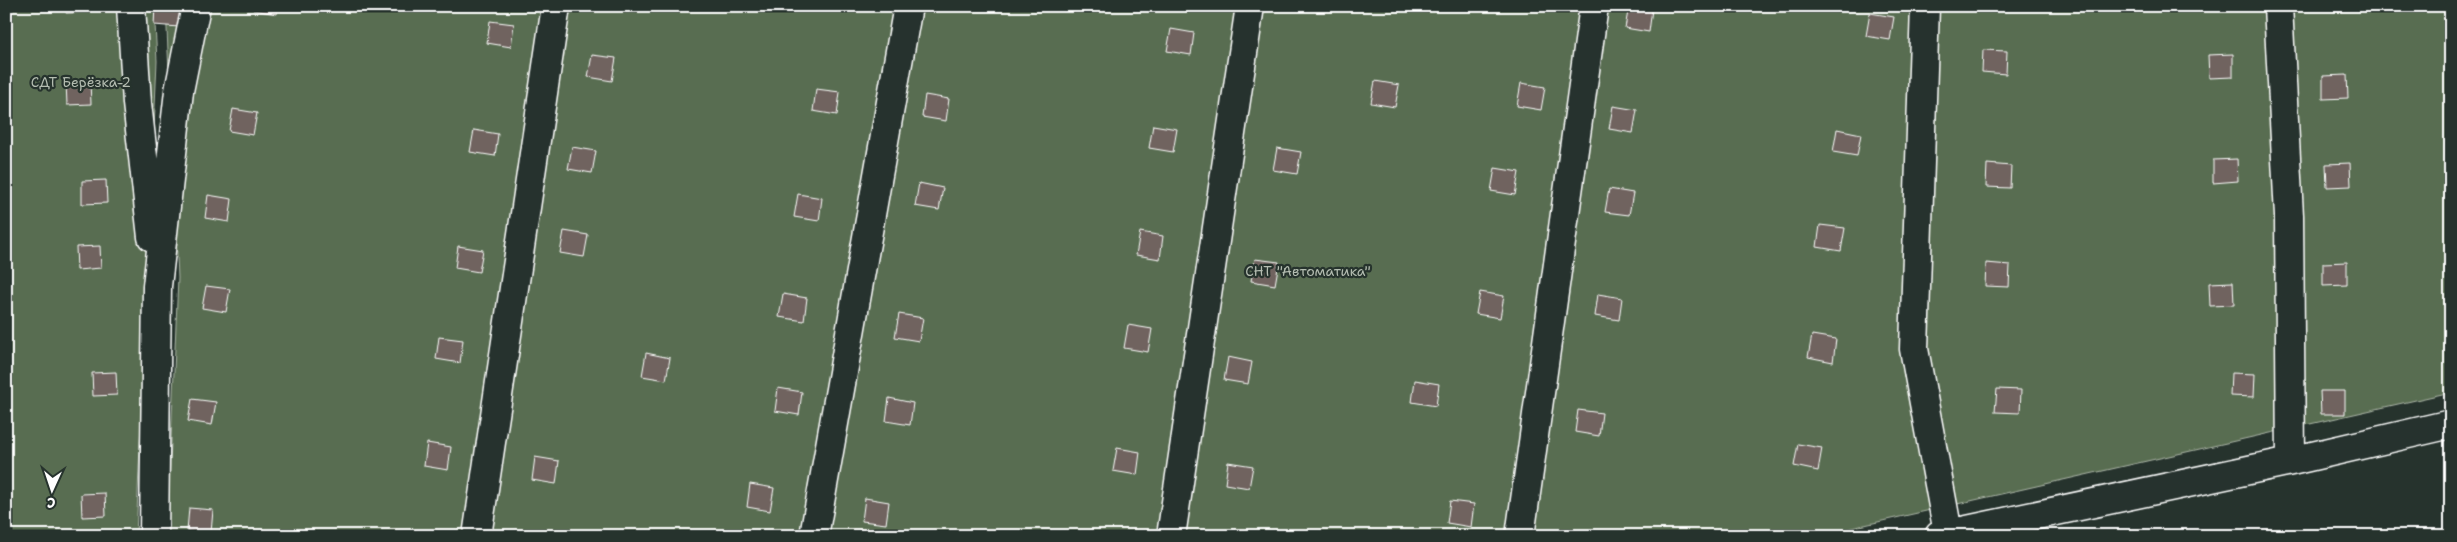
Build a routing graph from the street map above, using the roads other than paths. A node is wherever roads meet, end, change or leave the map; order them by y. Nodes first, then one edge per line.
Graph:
1 (131, 6) edge
2 (196, 6) edge
3 (556, 6) edge
4 (908, 6) edge
5 (1250, 6) edge
6 (1594, 6) edge
7 (1925, 6) edge
8 (2278, 6) edge
9 (157, 286) junction
10 (2451, 424) edge
11 (2291, 461) junction
12 (1944, 534) edge
13 (154, 536) edge
14 (477, 536) edge
15 (814, 536) edge
16 (1170, 536) edge
17 (1520, 536) edge

1 - 9 lane
2 - 9 lane
3 - 14 lane
4 - 15 lane
5 - 16 lane
6 - 17 lane
7 - 12 lane
8 - 11 lane
9 - 13 lane
10 - 11 lane
11 - 12 lane

